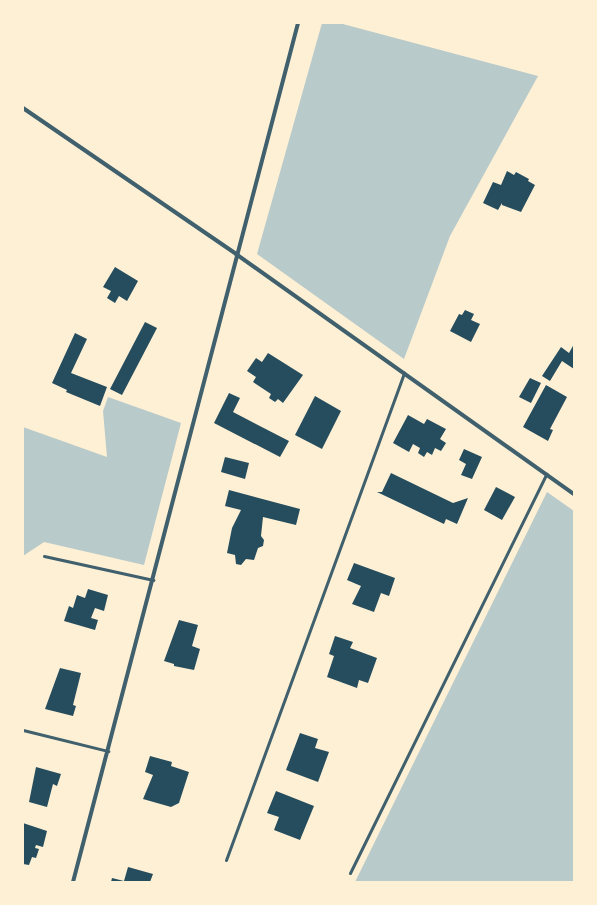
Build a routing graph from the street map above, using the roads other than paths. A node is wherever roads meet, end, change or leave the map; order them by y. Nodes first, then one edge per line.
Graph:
1 (298, 23) edge
2 (23, 108) edge
3 (236, 254) junction
4 (404, 373) junction
5 (546, 474) junction
6 (574, 494) edge
7 (44, 556) dead end
8 (153, 580) junction
9 (23, 730) edge
10 (108, 751) junction
11 (226, 860) dead end
12 (350, 873) dead end
13 (73, 882) edge

1 - 3 street
2 - 3 street
3 - 4 street
3 - 8 street
4 - 5 street
4 - 11 lane
5 - 6 street
5 - 12 lane
7 - 8 lane
8 - 10 street
9 - 10 lane
10 - 13 street

